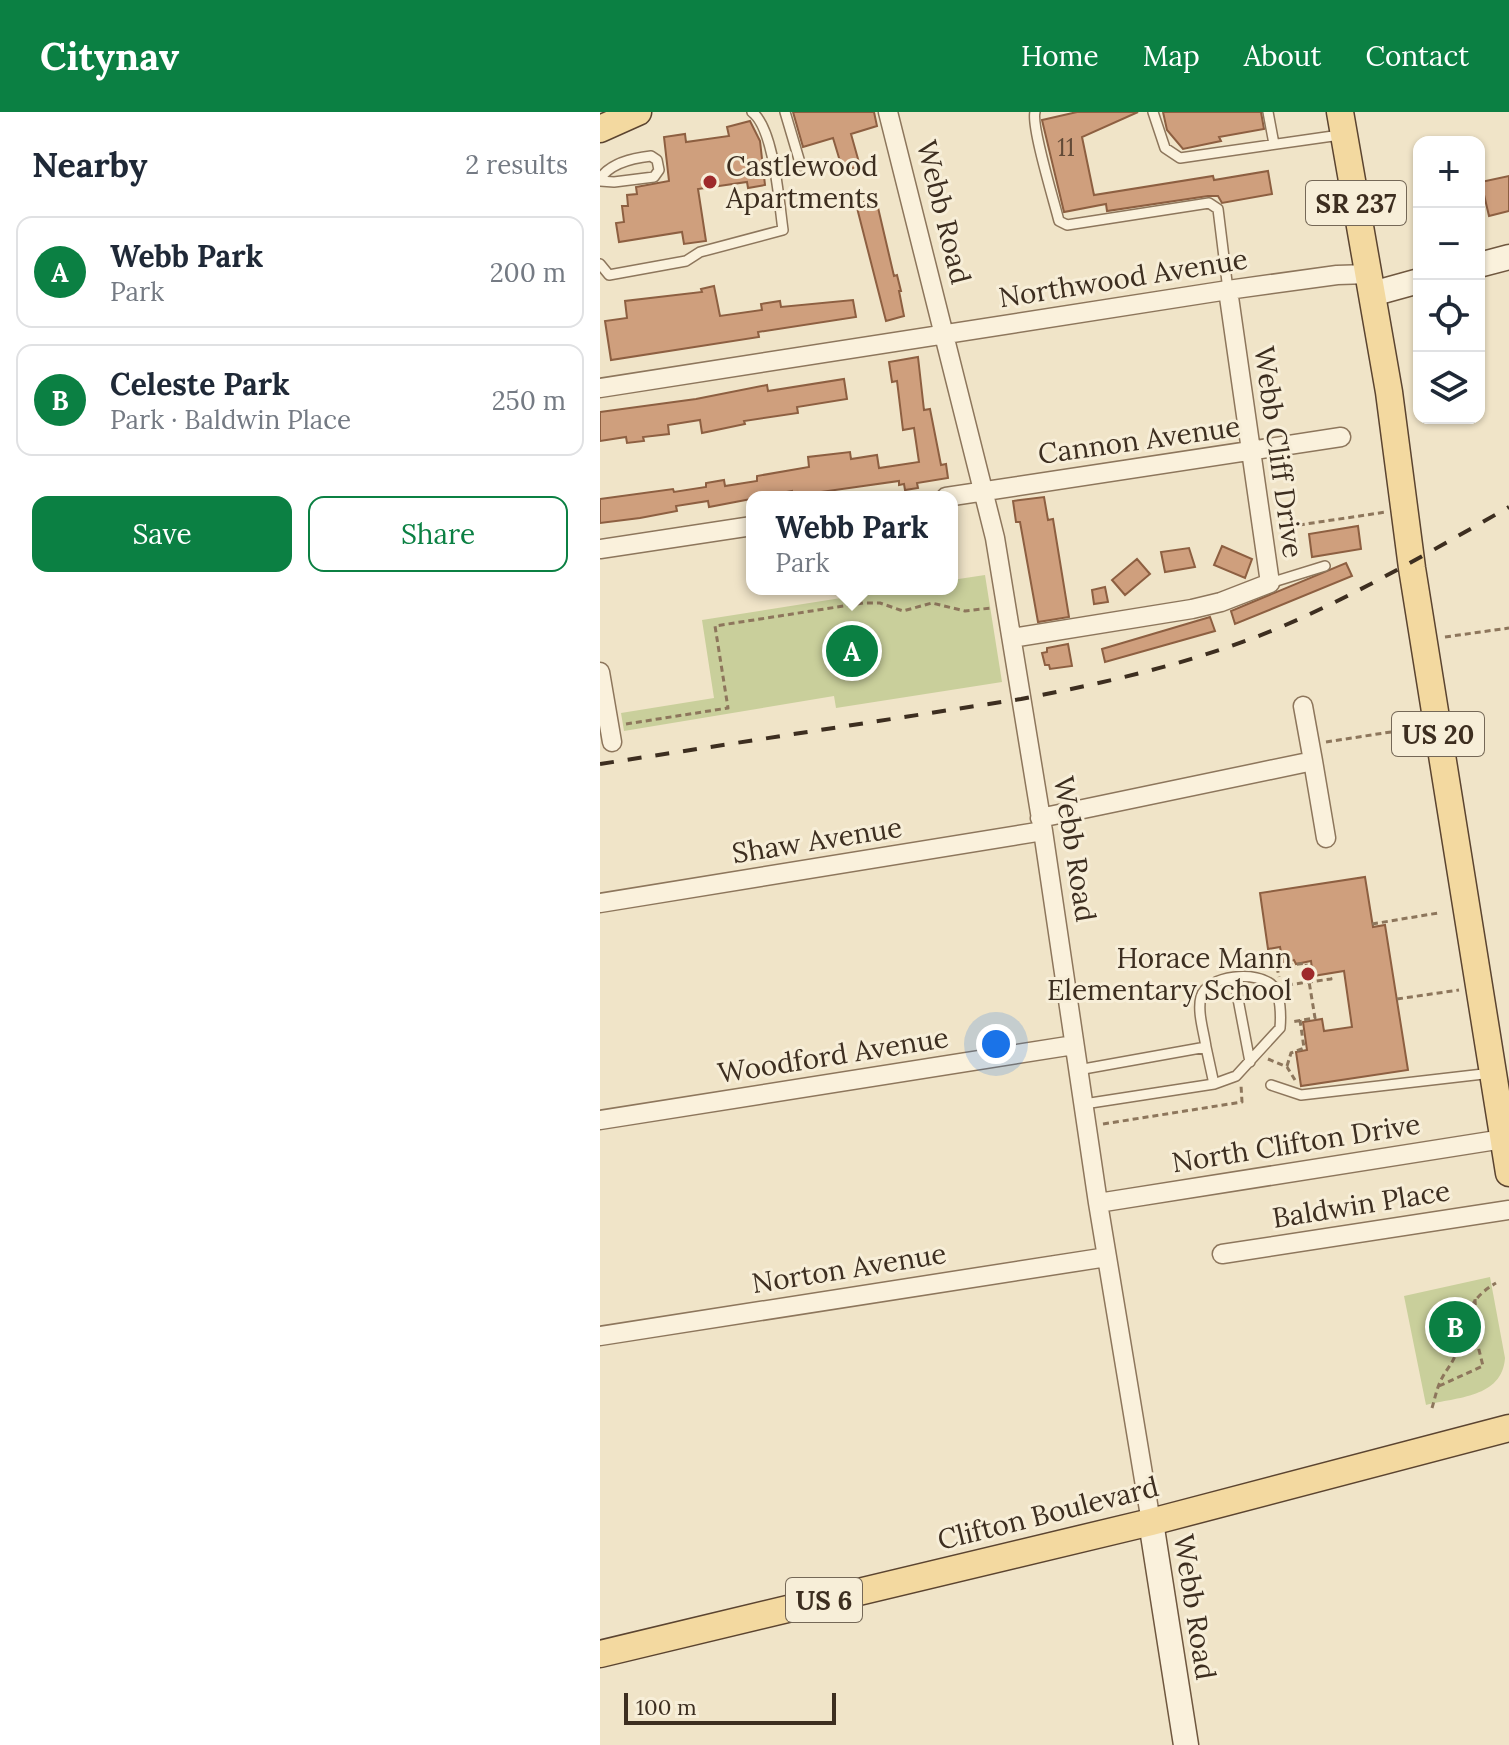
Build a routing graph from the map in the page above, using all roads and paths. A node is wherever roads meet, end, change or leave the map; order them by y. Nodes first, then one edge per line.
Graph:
1 (638, 112) edge
2 (752, 112) edge
3 (785, 112) edge
4 (888, 112) edge
5 (1035, 112) edge
6 (1153, 112) edge
7 (1268, 112) edge
8 (1342, 123) edge
9 (600, 129) edge
10 (1274, 144) junction
11 (801, 166) dead end
12 (600, 180) edge
13 (1509, 257) edge
14 (1485, 263) edge
15 (600, 264) edge
16 (1413, 281) edge
17 (1371, 284) junction
18 (1228, 290) junction
19 (942, 334) junction
20 (600, 388) edge
21 (1341, 437) dead end
22 (1250, 452) junction
23 (984, 491) junction
24 (958, 495) edge
25 (1386, 512) dead end
26 (746, 527) edge
27 (1262, 531) junction
28 (600, 549) edge
29 (1325, 566) dead end
30 (1270, 583) junction
31 (1007, 605) junction
32 (720, 625) junction
33 (1509, 628) edge
34 (722, 634) dead end
35 (1445, 637) dead end
36 (1012, 638) junction
37 (600, 672) edge
38 (1303, 706) dead end
39 (1410, 729) dead end
40 (616, 734) joint
41 (1312, 752) junction
42 (1042, 825) junction
43 (1326, 838) dead end
44 (600, 903) edge
45 (1438, 913) dead end
46 (1372, 924) dead end
47 (1277, 967) dead end
48 (1330, 976) dead end
49 (1234, 978) junction
50 (1309, 981) junction
51 (1283, 985) dead end
52 (1479, 987) junction
53 (1397, 999) dead end
54 (1300, 1020) junction
55 (1289, 1022) dead end
56 (1074, 1045) junction
57 (1206, 1047) junction
58 (1267, 1059) dead end
59 (1250, 1062) junction
60 (1287, 1067) junction
61 (1078, 1070) junction
62 (1498, 1075) edge
63 (1214, 1084) junction
64 (1297, 1084) dead end
65 (1271, 1085) dead end
66 (1084, 1104) junction
67 (600, 1120) edge
68 (1503, 1139) junction
69 (1509, 1173) edge
70 (1098, 1203) junction
71 (1509, 1210) edge
72 (1222, 1254) dead end
73 (1107, 1257) junction
74 (1496, 1283) dead end
75 (1475, 1299) junction
76 (600, 1336) edge
77 (1488, 1363) dead end
78 (1482, 1364) junction
79 (1438, 1387) junction
80 (1432, 1408) dead end
81 (1509, 1428) edge
82 (1151, 1522) junction
83 (600, 1654) edge
84 (1186, 1745) edge

1 - 9 main road
2 - 15 lane
3 - 11 lane
4 - 19 street, Webb Road
5 - 18 lane, Webb Cliff Drive
6 - 10 lane
7 - 10 lane
8 - 10 lane
8 - 17 main road, SR 237
12 - 12 lane
13 - 14 street
16 - 17 street
17 - 18 street, Northwood Avenue
17 - 52 main road, US 20
18 - 19 street, Northwood Avenue
18 - 22 street, Webb Cliff Drive
19 - 20 street, Northwood Avenue
19 - 23 street, Webb Road
21 - 22 street, Cannon Avenue
22 - 23 street, Cannon Avenue
22 - 27 street, Webb Cliff Drive
23 - 24 street, Cannon Avenue
23 - 31 street, Webb Road
25 - 27 path
26 - 28 street
27 - 30 street, Webb Cliff Drive
29 - 30 lane
30 - 36 street, Webb Cliff Drive
31 - 32 path
31 - 36 street, Webb Road
32 - 34 path
32 - 40 path
33 - 35 path
36 - 42 street, Webb Road
37 - 40 street
38 - 41 street
39 - 41 path
41 - 42 street, Shaw Avenue
41 - 43 street
42 - 44 street, Shaw Avenue
42 - 56 street, Webb Road
45 - 46 path
47 - 50 path
48 - 50 path
49 - 57 lane
49 - 59 lane
49 - 59 lane
50 - 51 path
50 - 54 path
52 - 53 path
52 - 62 main road, US 20
54 - 55 path
54 - 60 path
56 - 61 street, Webb Road
56 - 67 street, Woodford Avenue
57 - 61 lane
57 - 63 lane
58 - 60 path
59 - 63 lane
60 - 64 path
61 - 66 street, Webb Road
62 - 65 lane
62 - 68 main road, US 20
63 - 66 lane
66 - 70 street, Webb Road
68 - 69 main road, US 20
68 - 70 street, North Clifton Drive
70 - 73 street, Webb Road
71 - 72 street, Baldwin Place
73 - 76 street, Norton Avenue
73 - 82 street, Webb Road
74 - 75 path
75 - 78 path
75 - 79 path
77 - 78 path
78 - 79 path
79 - 80 path
81 - 82 main road, Clifton Boulevard / US 6
82 - 83 main road, Clifton Boulevard / US 6
82 - 84 street, Webb Road

